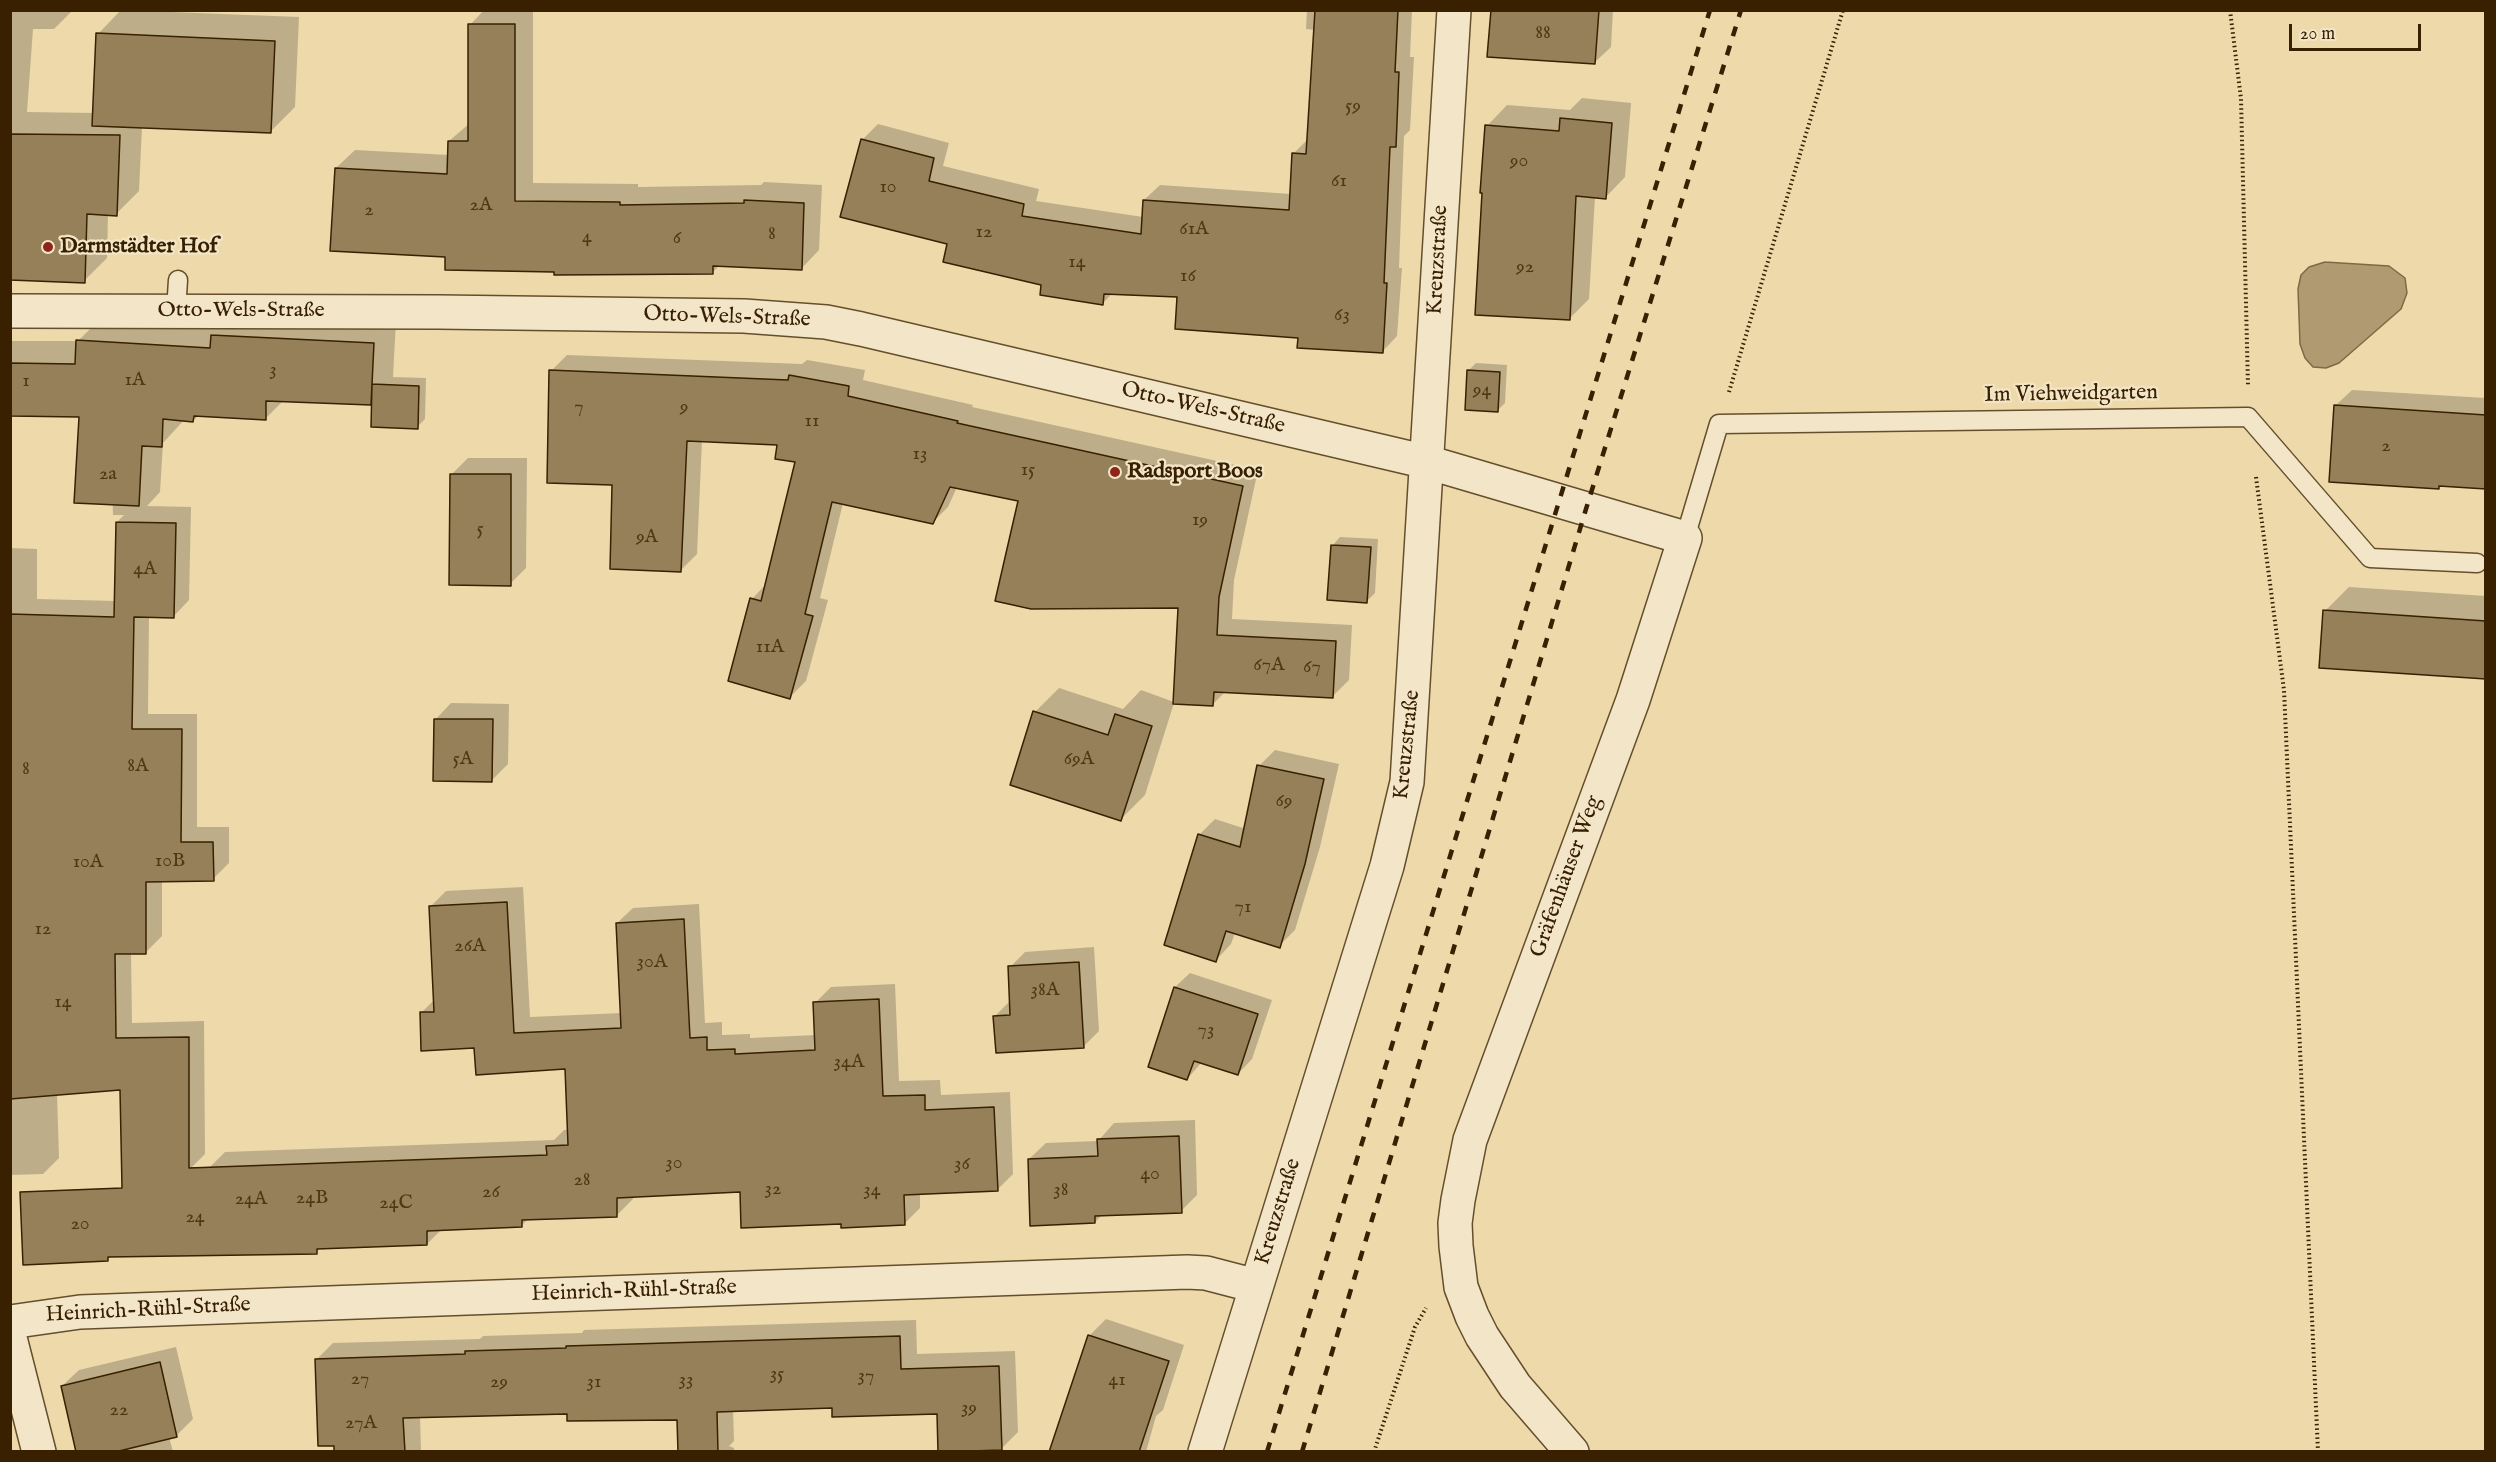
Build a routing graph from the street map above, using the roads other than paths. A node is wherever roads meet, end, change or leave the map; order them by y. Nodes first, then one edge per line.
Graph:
1 (1454, 10) edge
2 (10, 311) edge
3 (1427, 462) junction
4 (1686, 538) junction
5 (2476, 563) dead end
6 (1256, 1286) junction
7 (10, 1322) edge
8 (10, 1338) edge
9 (39, 1452) edge
10 (1205, 1452) edge
11 (1572, 1452) edge

1 - 3 street, Kreuzstraße
2 - 3 street, Otto-Wels-Straße
3 - 4 street
3 - 6 street, Kreuzstraße
4 - 5 lane, Im Viehweidgarten
4 - 11 street, Gräfenhäuser Weg
6 - 7 street, Heinrich-Rühl-Straße
6 - 10 street, Kreuzstraße
8 - 9 street

